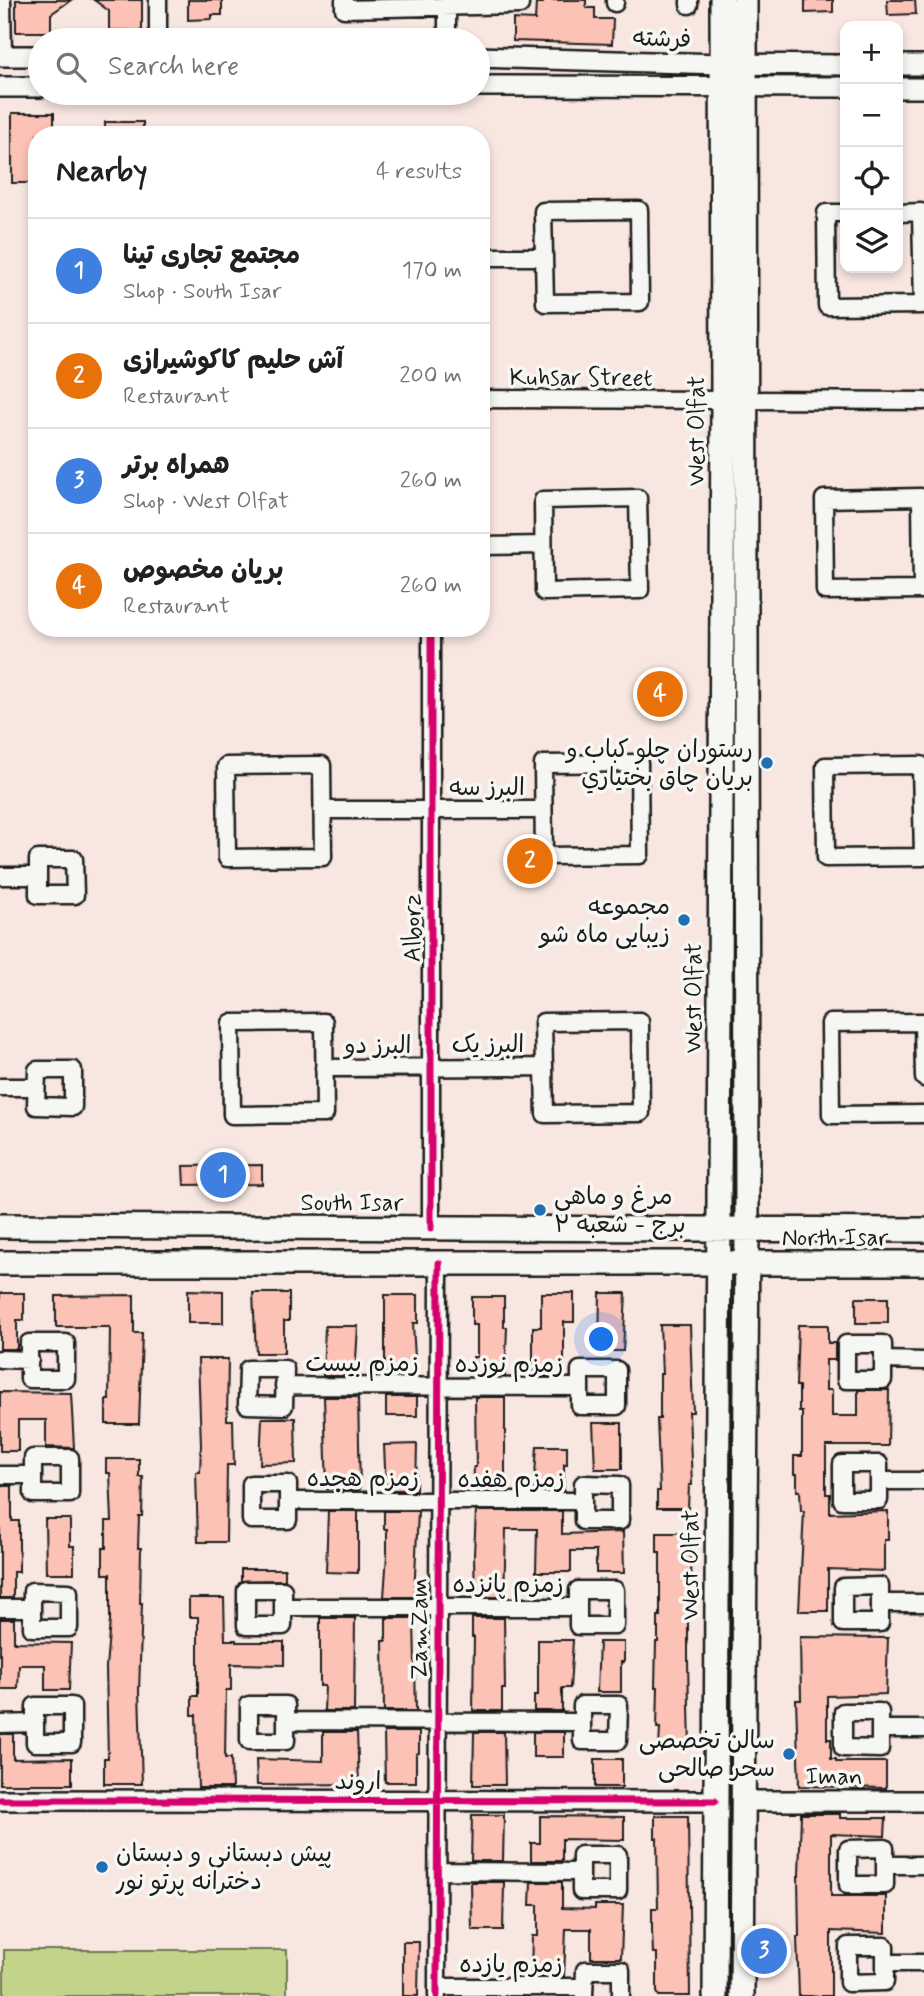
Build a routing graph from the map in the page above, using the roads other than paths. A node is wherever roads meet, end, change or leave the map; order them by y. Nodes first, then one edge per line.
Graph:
1 (2, 0) edge
2 (158, 0) edge
3 (344, 0) edge
4 (520, 0) edge
5 (722, 0) edge
6 (744, 0) edge
7 (438, 4) edge
8 (158, 28) edge
9 (444, 28) edge
10 (1, 56) edge
11 (28, 56) edge
12 (490, 58) edge
13 (840, 65) edge
14 (903, 65) edge
15 (924, 65) edge
16 (733, 75) junction
17 (490, 85) edge
18 (840, 87) edge
19 (0, 88) edge
20 (28, 88) edge
21 (903, 88) edge
22 (924, 88) edge
23 (903, 212) edge
24 (840, 213) edge
25 (490, 257) edge
26 (544, 257) junction
27 (923, 257) edge
28 (490, 399) edge
29 (734, 400) junction
30 (924, 401) edge
31 (923, 544) edge
32 (543, 545) junction
33 (490, 546) edge
34 (431, 637) edge
35 (323, 810) junction
36 (431, 810) junction
37 (543, 810) junction
38 (923, 810) edge
39 (0, 876) edge
40 (38, 876) dead end
41 (431, 1067) junction
42 (544, 1067) junction
43 (324, 1068) junction
44 (924, 1068) edge
45 (924, 1079) edge
46 (0, 1087) edge
47 (36, 1087) dead end
48 (924, 1114) edge
49 (0, 1226) edge
50 (431, 1228) junction
51 (747, 1229) junction
52 (719, 1230) junction
53 (924, 1230) edge
54 (719, 1262) junction
55 (0, 1263) edge
56 (439, 1263) junction
57 (746, 1263) junction
58 (924, 1263) edge
59 (0, 1359) edge
60 (30, 1360) dead end
61 (883, 1360) dead end
62 (924, 1361) edge
63 (284, 1386) dead end
64 (439, 1386) junction
65 (580, 1387) dead end
66 (0, 1475) edge
67 (33, 1475) dead end
68 (879, 1481) dead end
69 (924, 1481) edge
70 (288, 1501) dead end
71 (438, 1501) junction
72 (583, 1502) dead end
73 (880, 1603) dead end
74 (924, 1603) edge
75 (283, 1607) dead end
76 (438, 1607) junction
77 (578, 1607) dead end
78 (0, 1608) edge
79 (32, 1608) dead end
80 (286, 1721) dead end
81 (438, 1722) junction
82 (582, 1722) dead end
83 (35, 1723) dead end
84 (0, 1724) edge
85 (880, 1729) dead end
86 (924, 1729) edge
87 (0, 1800) edge
88 (437, 1800) junction
89 (715, 1801) junction
90 (743, 1801) junction
91 (924, 1801) edge
92 (885, 1865) dead end
93 (924, 1865) edge
94 (437, 1871) junction
95 (581, 1872) dead end
96 (885, 1963) dead end
97 (924, 1963) edge
98 (584, 1991) edge
99 (437, 1992) edge
100 (621, 1996) edge
101 (715, 1996) edge
102 (742, 1996) edge

1 - 10 street
2 - 8 street
3 - 7 street
4 - 7 street
5 - 16 main road, West Olfat
6 - 16 main road, West Olfat
7 - 9 street
10 - 11 street
12 - 16 street, فرشته
13 - 16 street, فرشته
14 - 15 street
16 - 17 street, فرشته
16 - 18 street, فرشته
16 - 29 main road, West Olfat
19 - 20 street
21 - 22 street
23 - 27 street
24 - 27 street
25 - 26 street
26 - 26 street
28 - 29 street, Kuhsar Street
29 - 30 street, Kuhsar Street
29 - 51 main road, West Olfat
29 - 52 main road, West Olfat
31 - 31 street
32 - 32 street
32 - 33 street
34 - 36 street, Alborz
35 - 35 street
35 - 36 street, البرز سه
36 - 37 street, البرز سه
36 - 41 street, Alborz
37 - 37 street
38 - 38 street
39 - 40 street
41 - 42 street, البرز یک
41 - 43 street, البرز دو
41 - 50 street, Alborz
42 - 42 street
43 - 43 street
44 - 45 street
44 - 48 street
46 - 47 street
49 - 50 main road, South Isar
50 - 52 main road, South Isar
51 - 52 main road, South Isar
51 - 53 main road, North Isar
51 - 57 main road, West Olfat
52 - 54 main road, West Olfat
54 - 56 main road
54 - 57 main road
54 - 89 main road, West Olfat
55 - 56 main road
56 - 64 street, ZamZam
57 - 58 main road, North Isar
57 - 90 main road, West Olfat
59 - 60 street
61 - 62 street
63 - 64 street, زمزم بیست
64 - 65 street, زمزم نوزده
64 - 71 street, ZamZam
66 - 67 street
68 - 69 street
70 - 71 street, زمزم هجده
71 - 72 street, زمزم هفده
71 - 76 street, ZamZam
73 - 74 street
75 - 76 street, زمزم پانزده
76 - 77 street, زمزم پانزده
76 - 81 street, ZamZam
78 - 79 street
80 - 81 street
81 - 82 street
81 - 88 street, ZamZam
83 - 84 street
85 - 86 street
87 - 88 street, اروند
88 - 89 street, اروند
88 - 94 street, ZamZam
89 - 101 main road, West Olfat
90 - 91 street, Iman
90 - 102 main road, West Olfat
92 - 93 street
94 - 95 street
94 - 99 street, ZamZam
96 - 97 street
98 - 99 street, زمزم یازده
98 - 100 street

